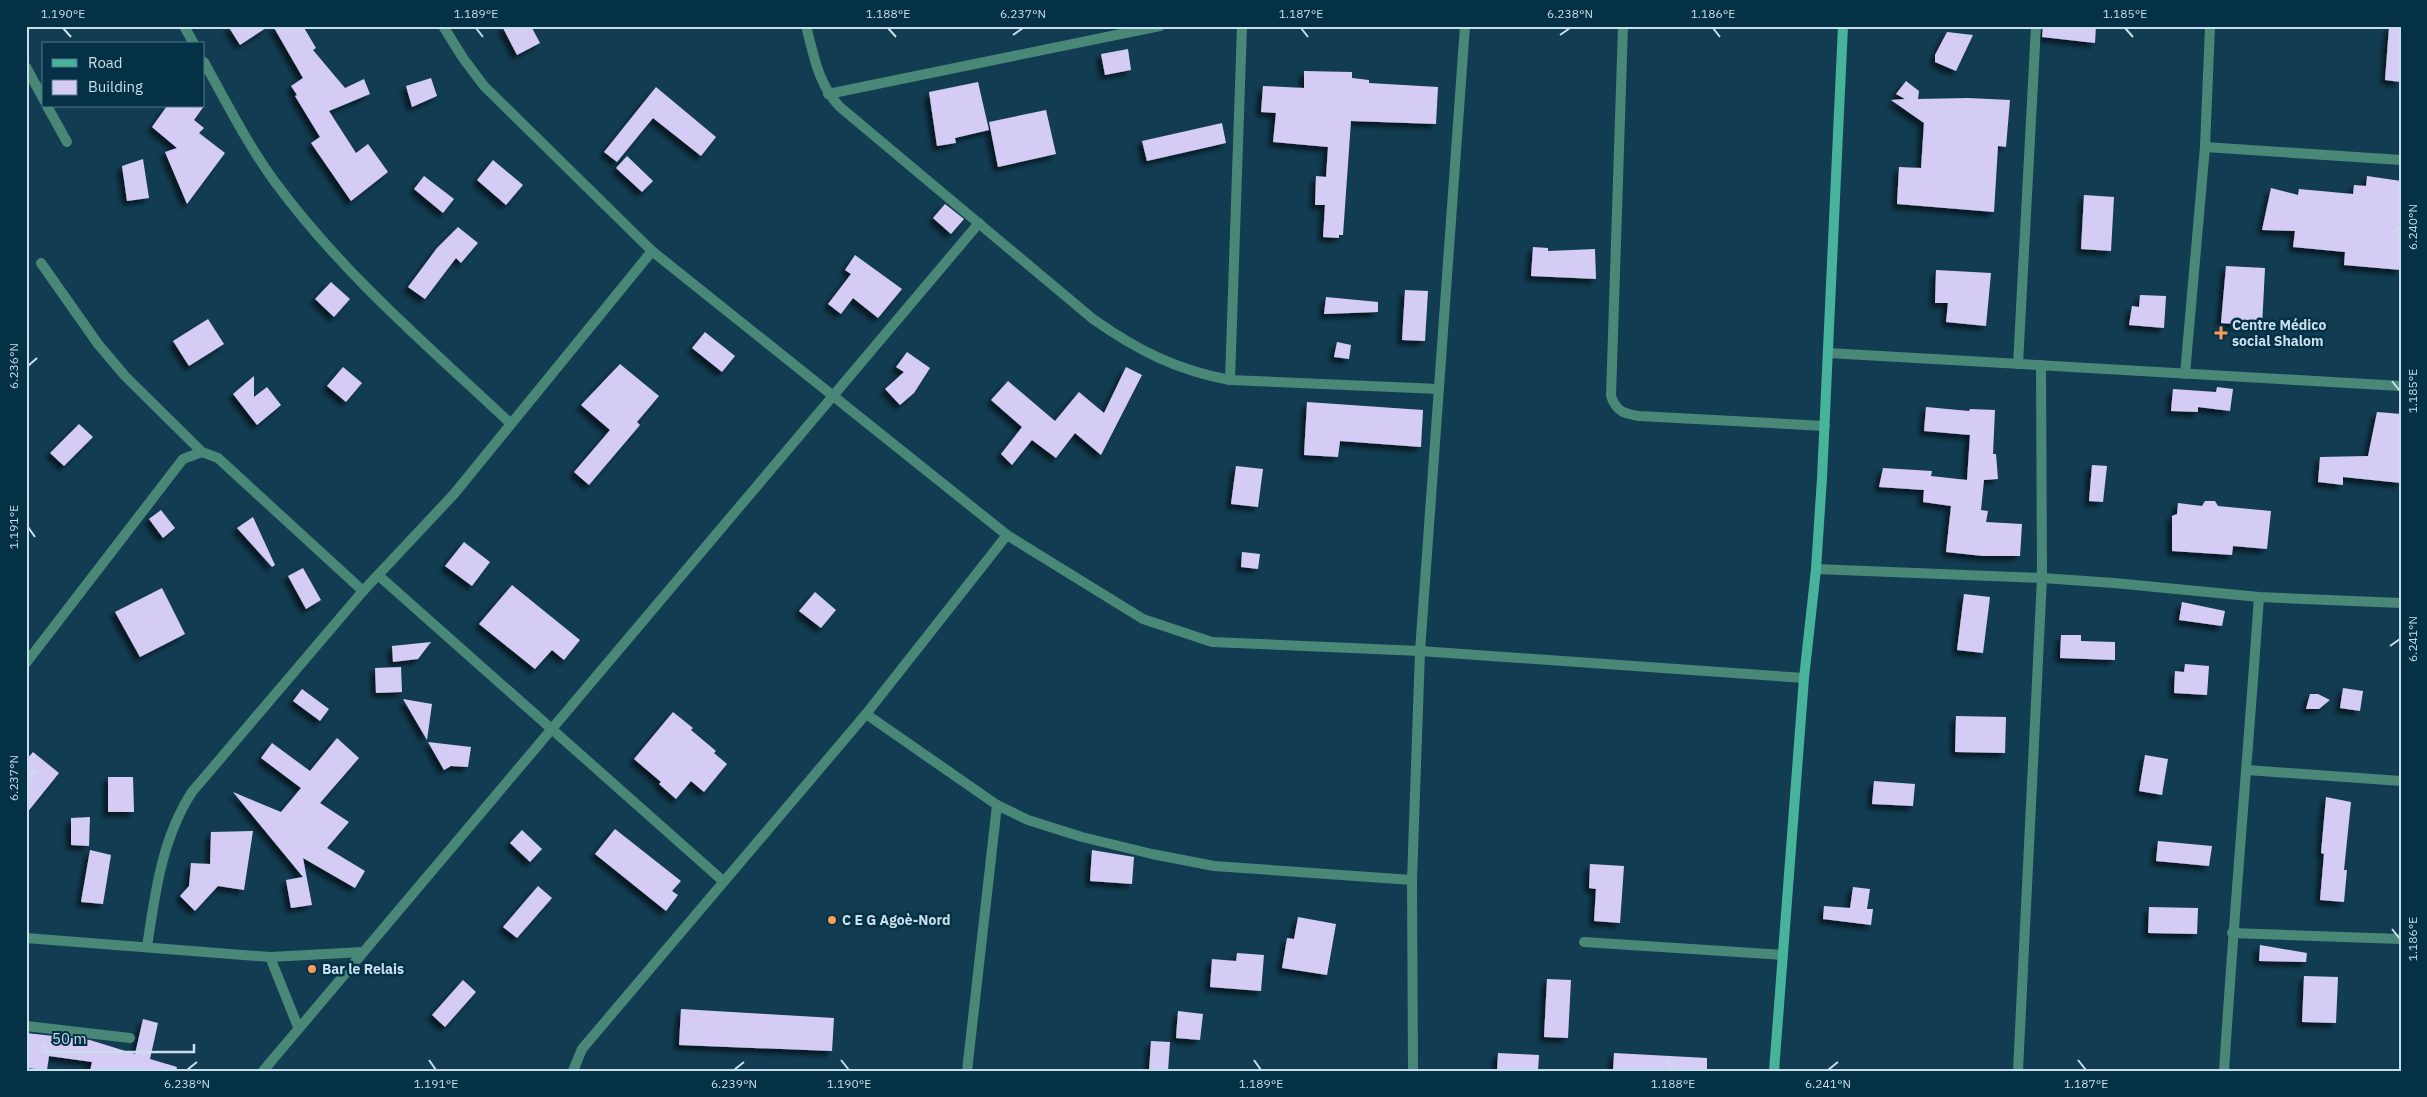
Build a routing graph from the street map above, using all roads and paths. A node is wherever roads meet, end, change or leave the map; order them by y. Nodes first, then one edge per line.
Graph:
1 (184, 26) edge
2 (443, 26) edge
3 (806, 26) edge
4 (1160, 26) edge
5 (1242, 26) edge
6 (1465, 26) edge
7 (1623, 26) edge
8 (1843, 26) edge
9 (2036, 26) edge
10 (2210, 26) edge
11 (193, 42) edge
12 (205, 64) edge
13 (26, 67) edge
14 (828, 94) junction
15 (42, 96) edge
16 (48, 108) edge
17 (67, 142) dead end
18 (2205, 147) junction
19 (2401, 160) edge
20 (979, 223) junction
21 (652, 252) junction
22 (41, 263) dead end
23 (1828, 353) junction
24 (2018, 364) junction
25 (2041, 365) junction
26 (2184, 374) junction
27 (1230, 380) junction
28 (2401, 386) edge
29 (1439, 389) junction
30 (834, 395) junction
31 (510, 423) junction
32 (1824, 426) junction
33 (202, 452) junction
34 (1007, 535) junction
35 (1816, 569) junction
36 (378, 575) junction
37 (2042, 578) junction
38 (363, 592) junction
39 (2259, 597) junction
40 (2401, 603) edge
41 (1420, 651) junction
42 (26, 663) edge
43 (1804, 678) junction
44 (866, 714) junction
45 (551, 727) junction
46 (2247, 770) junction
47 (2401, 781) edge
48 (997, 805) junction
49 (1412, 880) junction
50 (723, 881) junction
51 (2232, 934) junction
52 (26, 938) edge
53 (2401, 939) edge
54 (1584, 942) dead end
55 (147, 947) junction
56 (363, 952) junction
57 (1783, 955) junction
58 (270, 957) junction
59 (26, 1026) edge
60 (298, 1027) junction
61 (130, 1038) dead end
62 (263, 1071) edge
63 (573, 1071) edge
64 (967, 1071) edge
65 (1413, 1071) edge
66 (1774, 1071) edge
67 (2018, 1071) edge
68 (2224, 1071) edge

1 - 11 street
2 - 21 street
3 - 14 street
4 - 14 street
5 - 27 street
6 - 29 street
7 - 32 street
8 - 23 street
9 - 24 street
10 - 18 street
12 - 31 street
13 - 15 street
14 - 20 street
16 - 17 street
18 - 19 street
18 - 26 street
20 - 27 street
20 - 30 street
21 - 30 street
21 - 31 street
22 - 33 street
23 - 24 street
23 - 32 street
24 - 25 street
25 - 26 street
25 - 37 street
26 - 28 street
27 - 29 street
29 - 41 street
30 - 34 street
30 - 45 street
31 - 36 street
32 - 35 street
33 - 38 street
33 - 42 street
34 - 41 street
34 - 44 street
35 - 37 street
35 - 43 street
36 - 38 street
36 - 45 street
37 - 39 street
37 - 67 street
38 - 55 street
39 - 40 street
39 - 46 street
41 - 43 street
41 - 49 street
43 - 57 street
44 - 48 street
44 - 50 street
45 - 50 street
45 - 56 street
46 - 47 street
46 - 51 street
48 - 49 street
48 - 64 street
49 - 65 street
50 - 63 street
51 - 53 street
51 - 68 street
52 - 55 street
54 - 57 street
55 - 58 street
56 - 58 street
56 - 60 street
57 - 66 street
58 - 60 street
59 - 61 street
60 - 62 street

